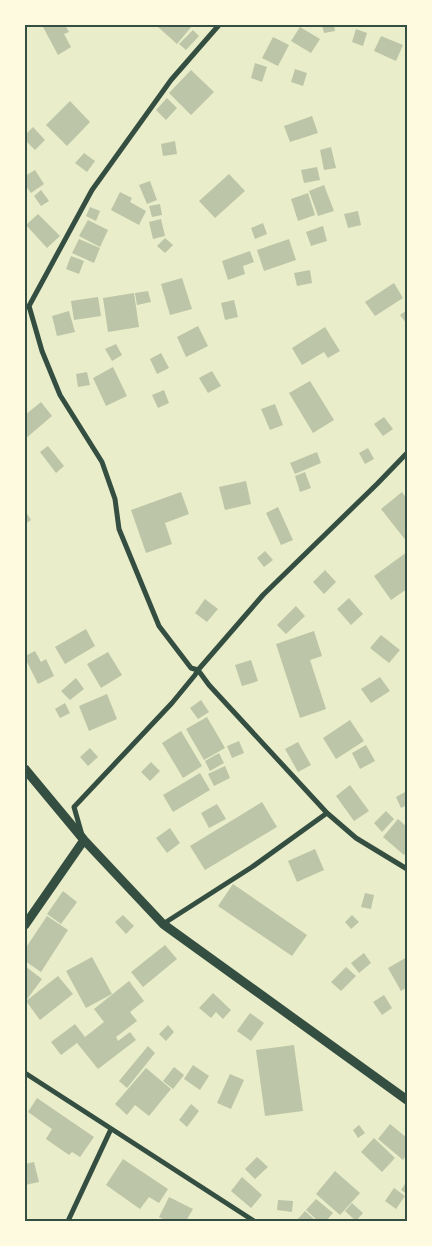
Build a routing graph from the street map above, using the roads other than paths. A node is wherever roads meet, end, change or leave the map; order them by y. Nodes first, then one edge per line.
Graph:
1 (219, 25) edge
2 (27, 307) edge
3 (407, 453) edge
4 (198, 670) junction
5 (25, 769) edge
6 (327, 812) junction
7 (84, 840) junction
8 (407, 869) edge
9 (163, 924) junction
10 (25, 925) edge
11 (25, 1073) edge
12 (407, 1100) edge
13 (111, 1128) junction
14 (68, 1221) edge
15 (254, 1221) edge

1 - 2 street
2 - 4 street
3 - 4 street
4 - 6 street
4 - 7 street
5 - 7 street
6 - 8 street
6 - 9 street
7 - 9 street
7 - 10 street
9 - 12 street
11 - 13 street
13 - 14 street
13 - 15 street

